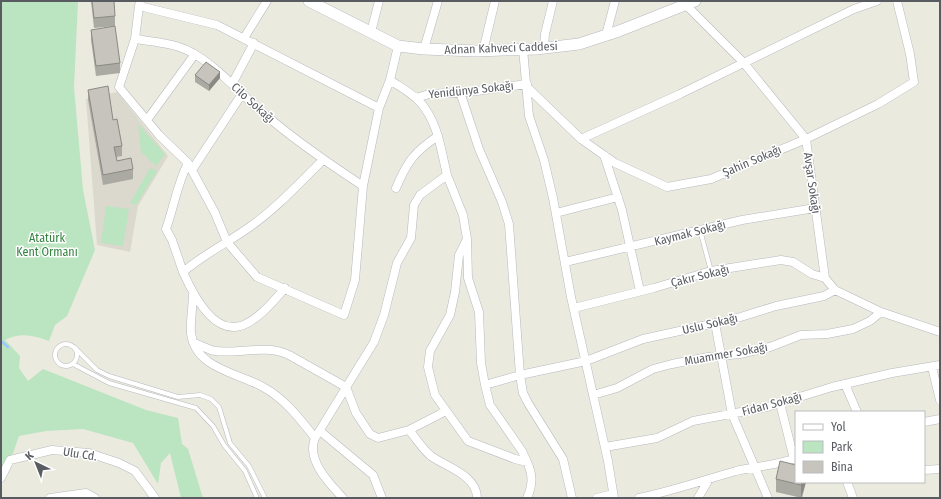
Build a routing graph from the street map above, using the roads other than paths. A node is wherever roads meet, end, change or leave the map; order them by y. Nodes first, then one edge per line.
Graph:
1 (267, 1) edge
2 (310, 1) edge
3 (379, 1) edge
4 (438, 1) edge
5 (495, 1) edge
6 (553, 1) edge
7 (615, 1) edge
8 (876, 1) edge
9 (897, 1) edge
10 (140, 3) edge
11 (691, 3) edge
12 (371, 32) junction
13 (606, 35) junction
14 (135, 38) junction
15 (244, 38) junction
16 (254, 43) junction
17 (398, 46) junction
18 (544, 48) junction
19 (424, 49) junction
20 (523, 50) junction
21 (483, 51) junction
22 (195, 54) junction
23 (743, 62) junction
24 (390, 80) junction
25 (232, 84) junction
26 (527, 85) junction
27 (460, 92) junction
28 (242, 94) junction
29 (416, 98) junction
30 (379, 108) junction
31 (147, 120) junction
32 (438, 136) junction
33 (581, 139) junction
34 (806, 139) junction
35 (604, 155) junction
36 (323, 160) junction
37 (190, 167) junction
38 (447, 175) junction
39 (363, 186) junction
40 (396, 188) dead end
41 (618, 196) junction
42 (815, 208) junction
43 (556, 212) junction
44 (700, 230) junction
45 (467, 239) junction
46 (227, 242) junction
47 (629, 248) junction
48 (565, 262) junction
49 (711, 271) junction
50 (183, 272) junction
51 (825, 278) junction
52 (285, 288) junction
53 (835, 290) junction
54 (640, 291) junction
55 (193, 294) junction
56 (574, 308) junction
57 (881, 312) junction
58 (715, 323) junction
59 (940, 332) edge
60 (194, 343) junction
61 (74, 347) junction
62 (720, 356) junction
63 (586, 361) junction
64 (73, 364) junction
65 (936, 366) edge
66 (520, 375) junction
67 (845, 384) junction
68 (485, 385) junction
69 (346, 387) junction
70 (593, 395) junction
71 (940, 400) edge
72 (780, 403) junction
73 (446, 411) junction
74 (857, 411) edge
75 (732, 414) junction
76 (940, 419) edge
77 (925, 422) edge
78 (409, 430) junction
79 (320, 431) junction
80 (314, 438) junction
81 (605, 447) junction
82 (795, 459) edge
83 (527, 462) junction
84 (756, 468) junction
85 (940, 469) edge
86 (925, 470) edge
87 (1, 478) edge
88 (708, 481) junction
89 (847, 483) edge
90 (852, 495) edge
91 (613, 496) edge
92 (50, 498) edge
93 (95, 498) edge
94 (155, 498) edge
95 (257, 498) edge
96 (265, 498) edge
97 (343, 498) edge
98 (382, 498) edge
99 (477, 498) edge
100 (527, 498) edge
101 (572, 498) edge
102 (598, 498) edge
103 (639, 498) edge
104 (698, 498) edge
105 (768, 498) edge
106 (860, 498) edge

1 - 15 street
2 - 12 main road, Adnan Kahveci Caddesi
3 - 12 street
4 - 19 street
5 - 21 street
6 - 18 street
7 - 13 street
8 - 23 street
9 - 34 street, Şahin Sokağı
10 - 14 street
10 - 15 street
11 - 13 main road, Adnan Kahveci Caddesi
11 - 23 street, Avşar Sokağı
12 - 17 main road, Adnan Kahveci Caddesi
13 - 18 main road, Adnan Kahveci Caddesi
14 - 22 street, Cilo Sokağı
14 - 31 street
15 - 16 street
16 - 25 street
16 - 30 street
17 - 19 main road, Adnan Kahveci Caddesi
17 - 24 street
18 - 20 main road, Adnan Kahveci Caddesi
19 - 21 main road, Adnan Kahveci Caddesi
20 - 21 main road, Adnan Kahveci Caddesi
20 - 26 street
22 - 25 street, Cilo Sokağı
22 - 31 street
23 - 33 street
23 - 34 street, Avşar Sokağı
24 - 29 street
24 - 30 street
25 - 28 street, Cilo Sokağı
26 - 27 street, Yenidünya Sokağı
26 - 33 street, Şahin Sokağı
26 - 43 street
27 - 29 street, Yenidünya Sokağı
27 - 66 street
28 - 36 street, Cilo Sokağı
28 - 37 street
29 - 32 street
30 - 39 street
31 - 37 street
32 - 38 street
32 - 40 street
33 - 35 street, Şahin Sokağı
34 - 35 street, Şahin Sokağı
34 - 42 street, Avşar Sokağı
35 - 41 street
36 - 39 street, Cilo Sokağı
36 - 46 street
37 - 46 street
37 - 50 street
38 - 45 street
38 - 69 street
39 - 52 street
41 - 43 street
41 - 47 street
42 - 44 street, Kaymak Sokağı
42 - 51 street, Avşar Sokağı
43 - 48 street
44 - 47 street, Kaymak Sokağı
44 - 49 lane
45 - 68 street
45 - 73 street
46 - 50 street
46 - 52 street
47 - 48 street, Kaymak Sokağı
47 - 54 street
48 - 56 street
49 - 51 street, Çakır Sokağı
49 - 54 street, Çakır Sokağı
50 - 55 street
51 - 53 street
52 - 55 street
53 - 57 street
53 - 58 street, Uslu Sokağı
54 - 56 street, Çakır Sokağı
55 - 60 street
56 - 63 street
57 - 59 street
57 - 62 street, Muammer Sokağı
58 - 62 street
58 - 63 street, Uslu Sokağı
60 - 69 street
60 - 80 street
61 - 64 lane
61 - 64 lane
61 - 96 lane
62 - 70 street, Muammer Sokağı
62 - 75 street
63 - 66 street, Uslu Sokağı
63 - 70 street
64 - 95 lane
65 - 67 street, Fidan Sokağı
65 - 71 street
66 - 68 street, Uslu Sokağı
66 - 101 street
67 - 72 street, Fidan Sokağı
67 - 74 street
68 - 83 street
69 - 78 street
69 - 79 street
70 - 81 street
72 - 75 street, Fidan Sokağı
72 - 82 street
73 - 78 street
73 - 83 street
75 - 81 street, Fidan Sokağı
75 - 84 street
76 - 77 street
78 - 99 street
79 - 80 street
79 - 98 street
80 - 97 street
81 - 91 street
82 - 84 street
83 - 100 street
84 - 88 street
84 - 105 street
85 - 86 street
87 - 94 street, Ulu Cd.
88 - 103 street
88 - 104 street
89 - 90 street
90 - 106 street
91 - 102 street
92 - 93 street

